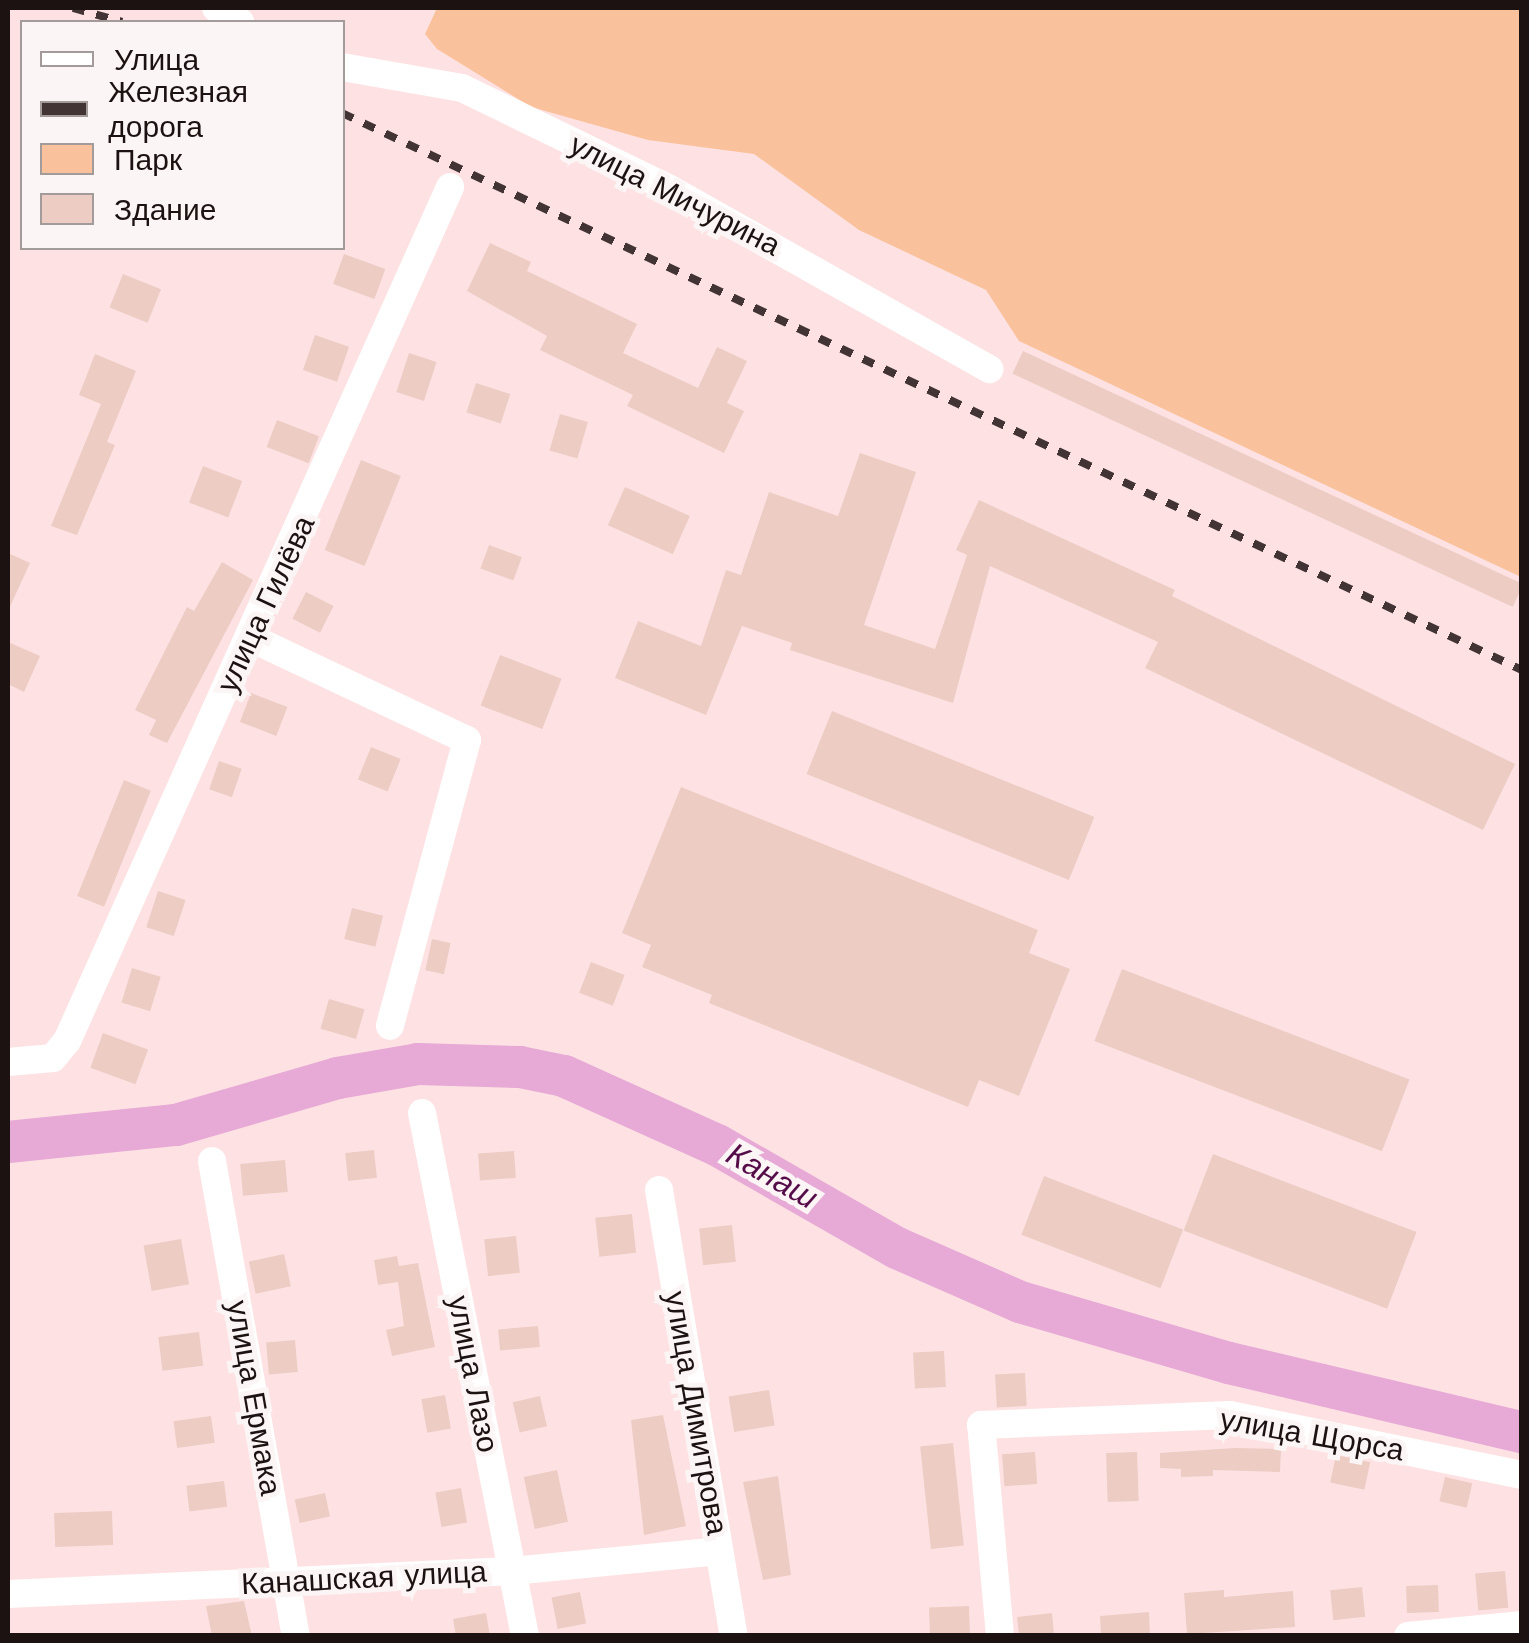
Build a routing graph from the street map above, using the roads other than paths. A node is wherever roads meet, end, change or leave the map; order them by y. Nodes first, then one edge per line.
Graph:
1 (345, 68) edge
2 (450, 187) dead end
3 (989, 370) dead end
4 (251, 638) junction
5 (390, 1026) dead end
6 (8, 1062) edge
7 (422, 1112) dead end
8 (212, 1161) dead end
9 (659, 1190) dead end
10 (1522, 1476) edge
11 (720, 1551) junction
12 (512, 1570) junction
13 (287, 1581) junction
14 (8, 1594) edge
15 (1522, 1626) edge
16 (296, 1636) edge
17 (525, 1636) edge
18 (734, 1636) edge
19 (1000, 1636) edge
20 (1408, 1636) edge

1 - 3 street, улица Мичурина
2 - 4 street, улица Гилёва
4 - 5 street
4 - 6 street, улица Гилёва
7 - 12 street, улица Лазо
8 - 13 street, улица Ермака
9 - 11 street, улица Димитрова
10 - 19 street, улица Щорса
11 - 12 street, Канашская улица
11 - 18 street, улица Димитрова
12 - 13 street, Канашская улица
12 - 17 street, улица Лазо
13 - 14 street, Канашская улица
13 - 16 street, улица Ермака
15 - 20 street

